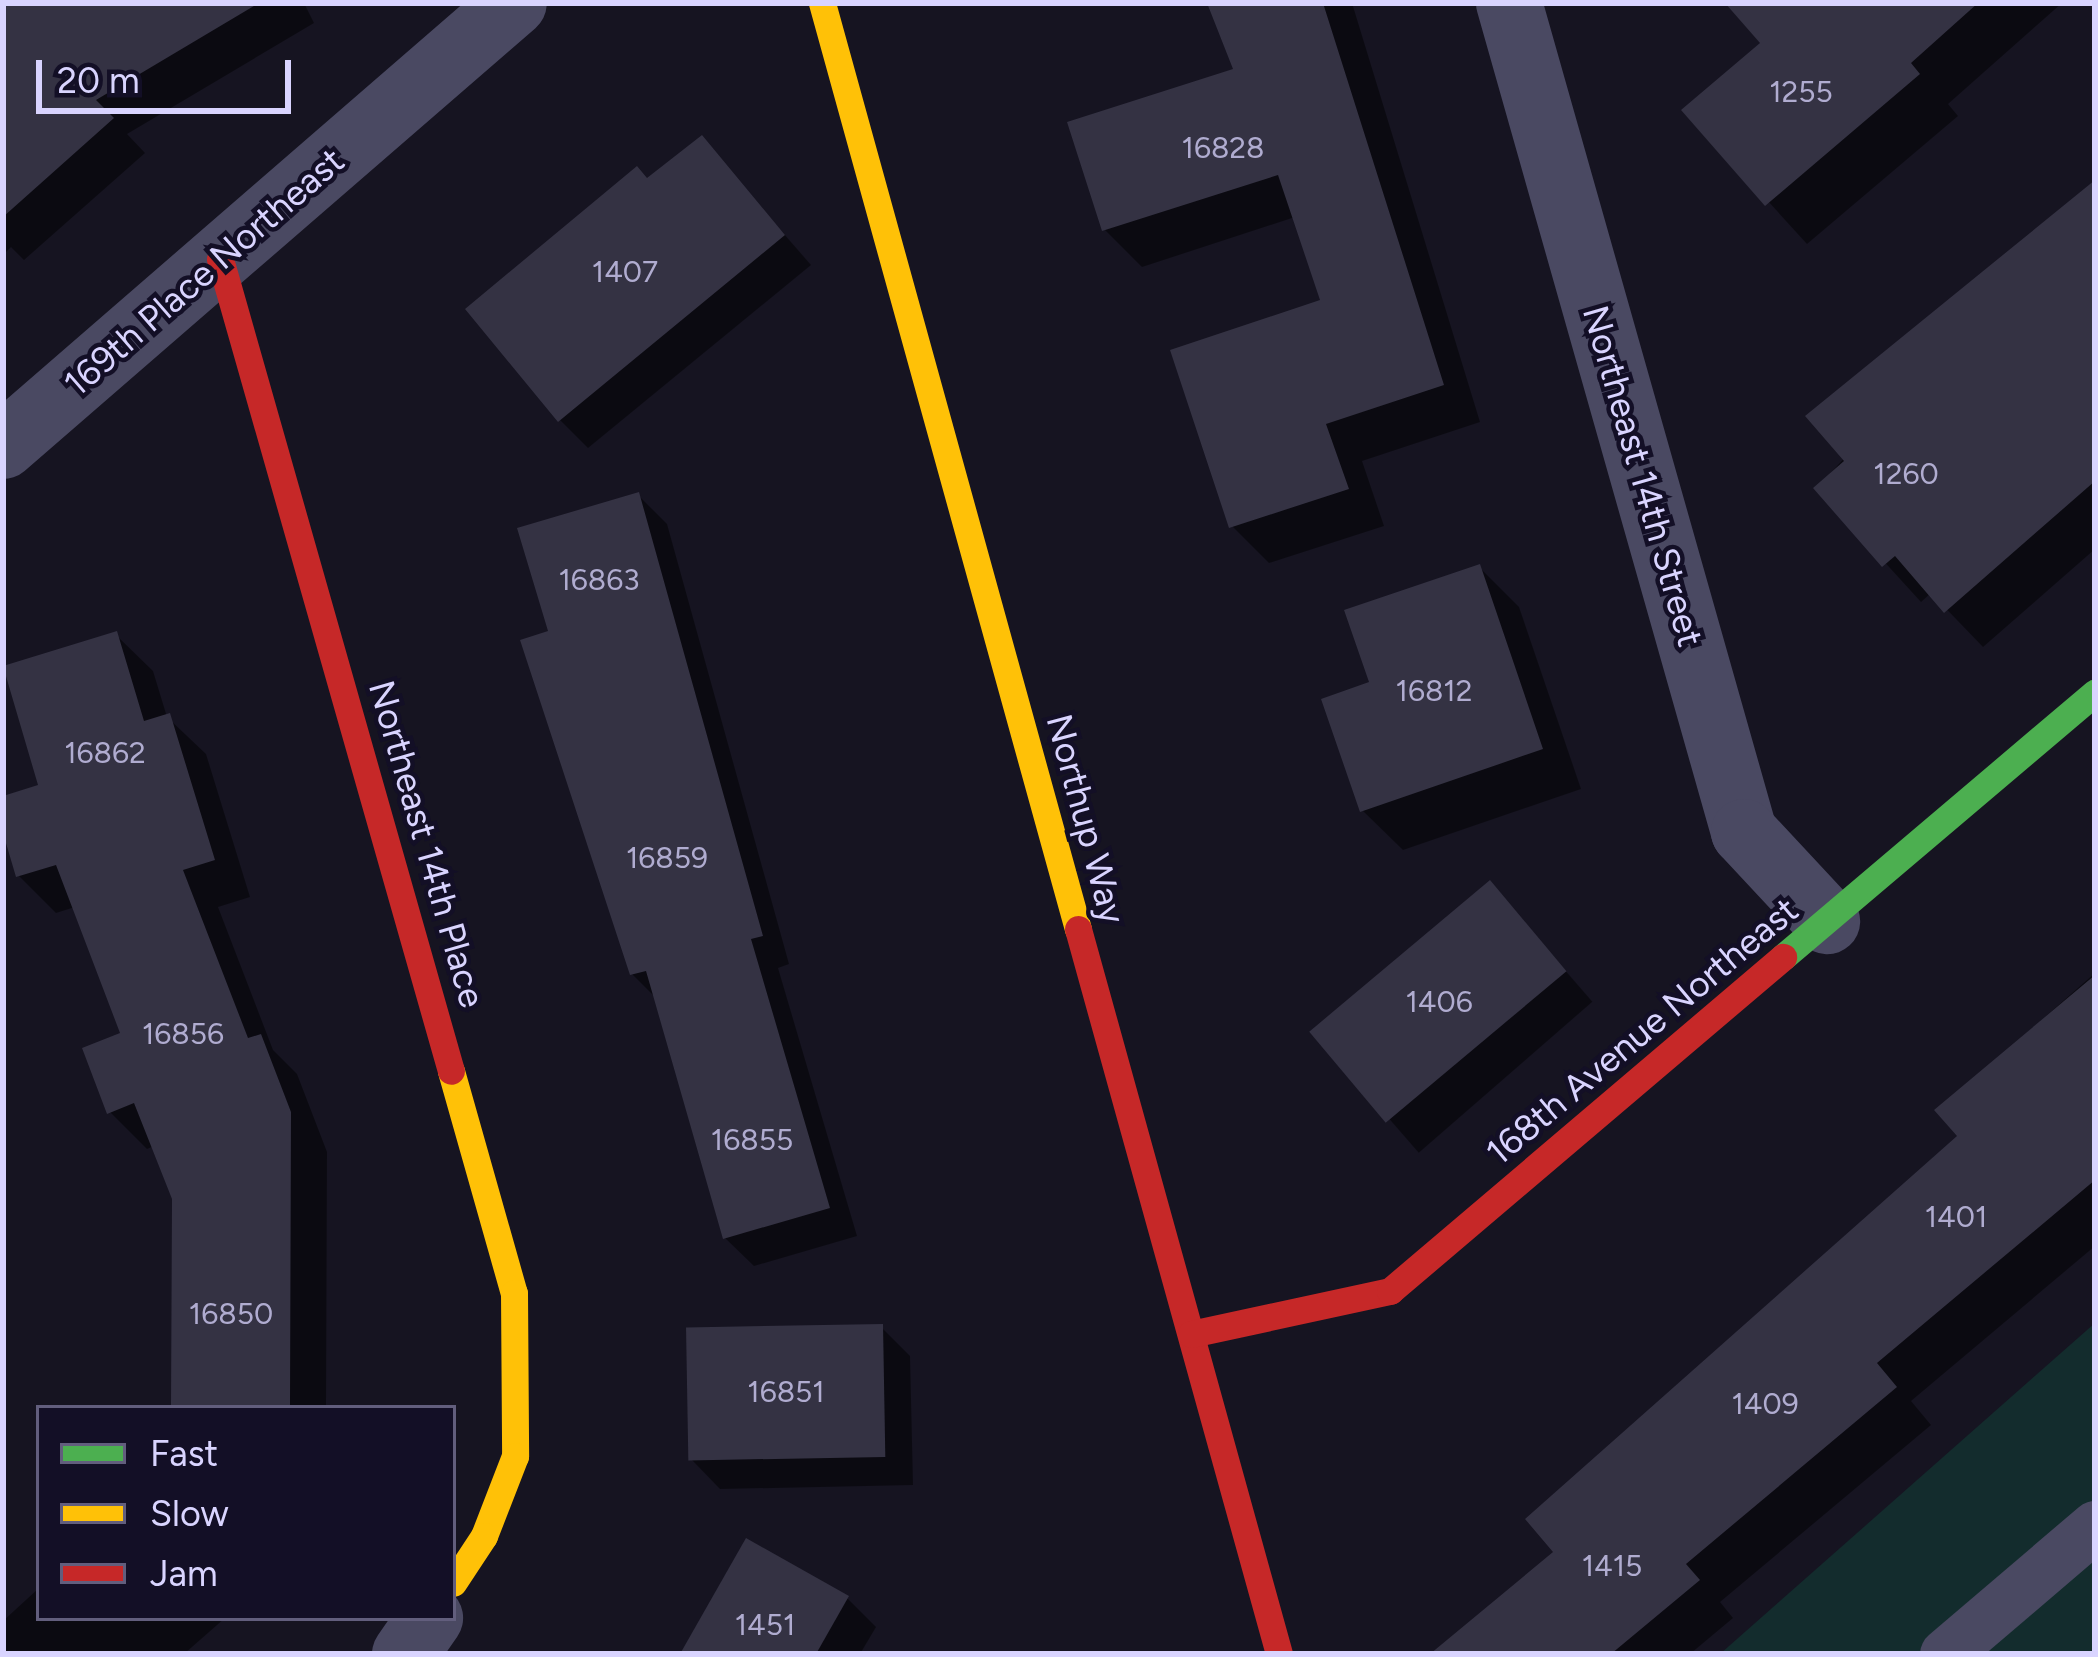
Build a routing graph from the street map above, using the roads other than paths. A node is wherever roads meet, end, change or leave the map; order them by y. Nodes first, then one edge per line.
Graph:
1 (514, 3) edge
2 (822, 3) edge
3 (1509, 3) edge
4 (220, 260) junction
5 (3, 446) edge
6 (2095, 692) edge
7 (1827, 920) junction
8 (1191, 1334) junction
9 (2095, 1526) edge
10 (456, 1578) edge
11 (428, 1621) edge
12 (405, 1654) edge
13 (1279, 1654) edge
14 (1945, 1654) edge

1 - 4 street, 169th Place Northeast
2 - 8 street, Northup Way
3 - 7 street, Northeast 14th Street
4 - 5 street, 169th Place Northeast
4 - 10 street, Northeast 14th Place
6 - 7 street, 168th Avenue Northeast
7 - 8 street, 168th Avenue Northeast
8 - 13 street, Northup Way
9 - 14 lane
11 - 12 street

